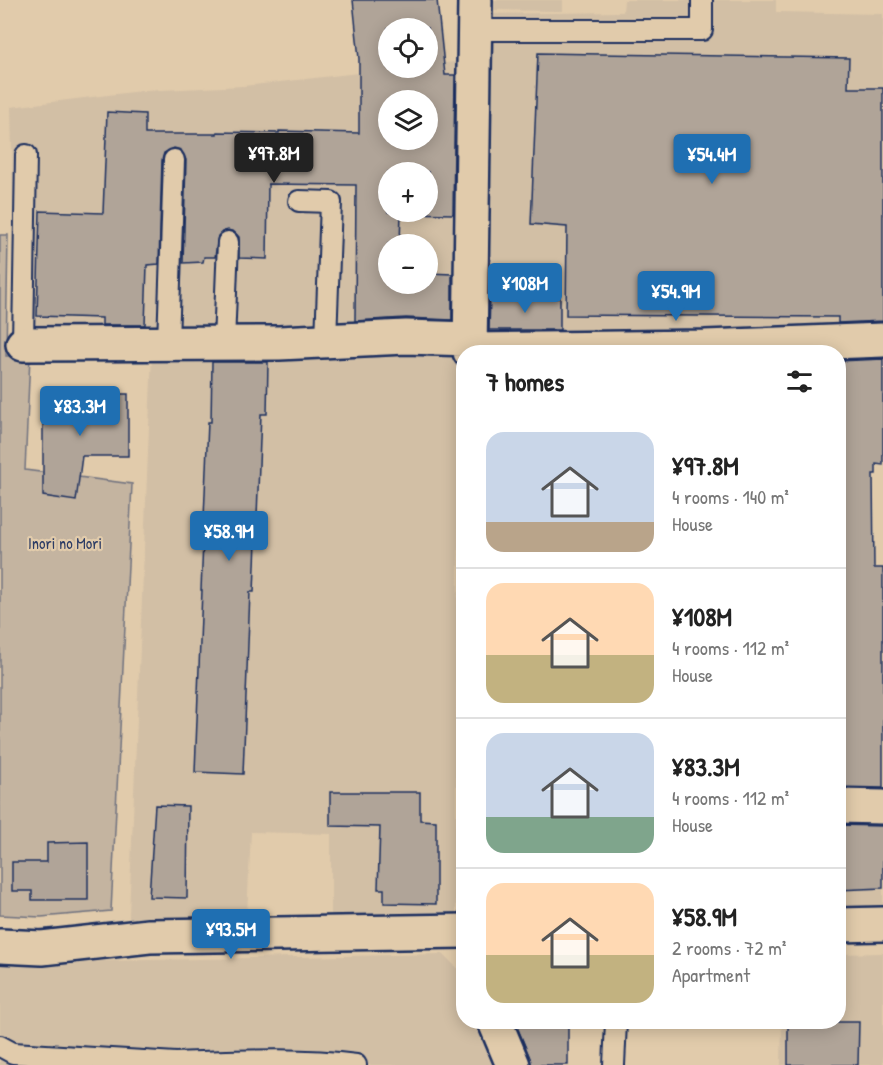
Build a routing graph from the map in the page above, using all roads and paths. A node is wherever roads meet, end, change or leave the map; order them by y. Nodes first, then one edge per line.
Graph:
1 (702, 0) edge
2 (474, 15) edge
3 (26, 155) dead end
4 (174, 160) dead end
5 (299, 201) dead end
6 (228, 242) dead end
7 (883, 340) edge
8 (326, 341) junction
9 (168, 343) junction
10 (224, 343) junction
11 (23, 344) joint
12 (457, 345) edge
13 (470, 345) edge
14 (756, 345) edge
15 (846, 806) edge
16 (883, 807) edge
17 (883, 924) edge
18 (846, 925) edge
19 (456, 931) edge
20 (0, 946) edge
21 (498, 1029) edge
22 (616, 1029) edge
23 (0, 1046) edge
24 (176, 1064) edge
25 (356, 1065) edge
26 (513, 1065) edge
27 (614, 1065) edge

1 - 2 lane
2 - 13 street
3 - 11 lane
4 - 9 lane
5 - 8 lane
6 - 10 lane
7 - 14 street
8 - 10 street
8 - 12 street
9 - 10 street
9 - 11 street
15 - 16 street
17 - 18 street
19 - 20 street
21 - 26 street
22 - 27 lane
23 - 24 lane
24 - 25 lane

